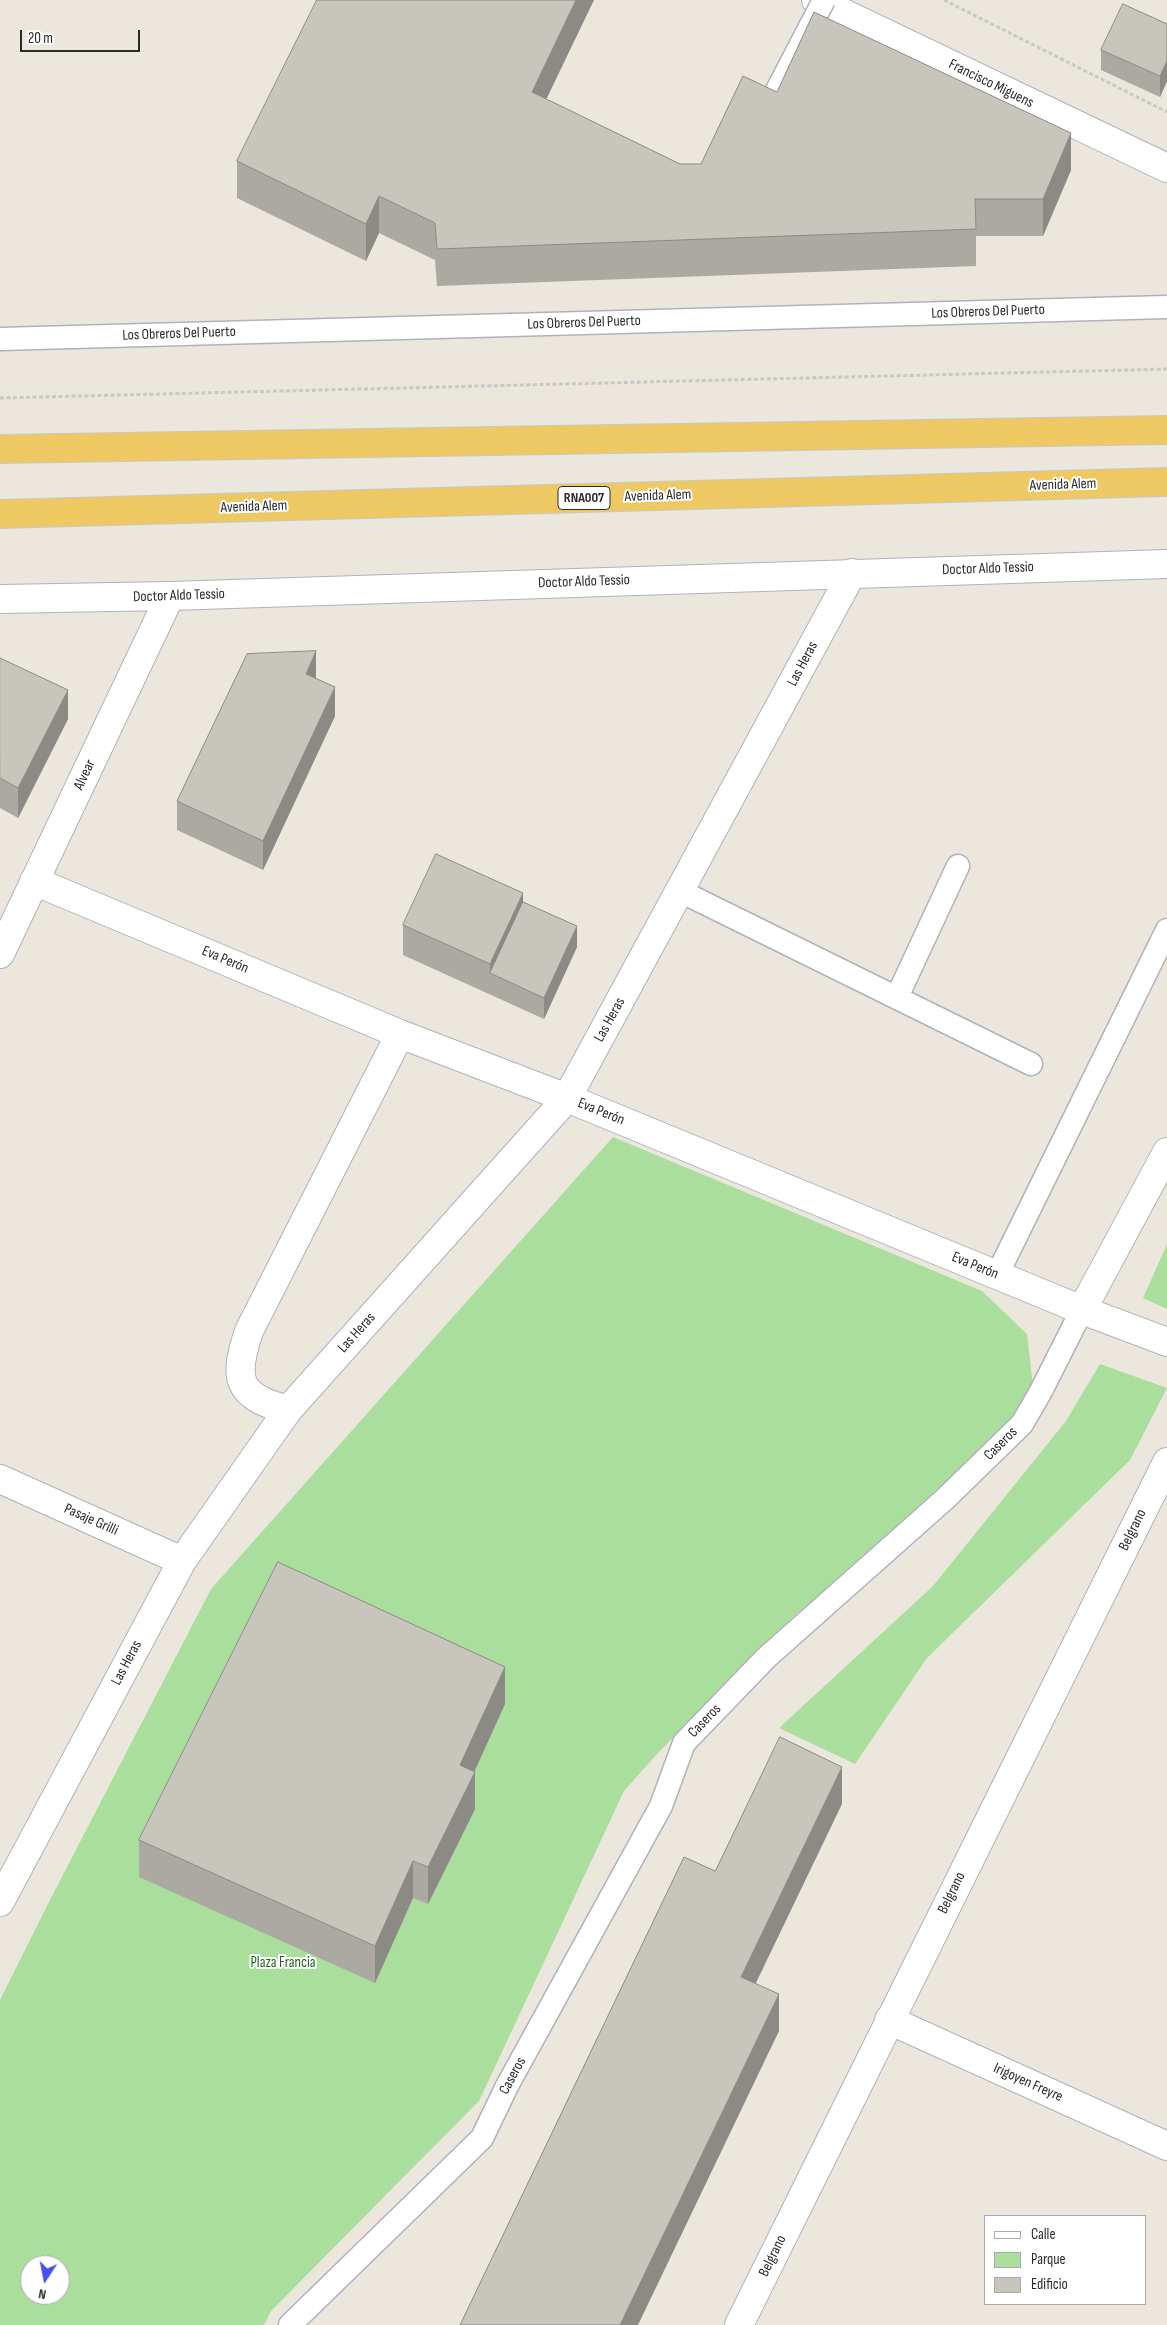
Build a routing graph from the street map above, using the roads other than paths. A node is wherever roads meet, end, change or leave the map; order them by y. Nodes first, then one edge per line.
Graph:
1 (816, 0) edge
2 (824, 0) edge
3 (761, 121) edge
4 (1167, 168) edge
5 (1167, 307) edge
6 (0, 339) edge
7 (1167, 414) edge
8 (1167, 430) edge
9 (1039, 434) junction
10 (0, 449) edge
11 (1167, 482) edge
12 (0, 514) edge
13 (1167, 564) edge
14 (852, 573) junction
15 (170, 596) junction
16 (0, 599) edge
17 (958, 866) dead end
18 (34, 881) junction
19 (680, 891) junction
20 (1167, 930) edge
21 (0, 954) edge
22 (897, 998) junction
23 (400, 1034) junction
24 (1031, 1064) dead end
25 (567, 1098) junction
26 (1167, 1152) edge
27 (997, 1275) junction
28 (1082, 1310) junction
29 (1167, 1342) edge
30 (288, 1410) junction
31 (1167, 1462) edge
32 (0, 1479) edge
33 (182, 1561) junction
34 (0, 1902) edge
35 (889, 2020) junction
36 (1167, 2146) edge
37 (290, 2325) edge
38 (739, 2325) edge

1 - 4 street, Francisco Miguens
2 - 3 lane, bridge
5 - 6 lane, Los Obreros Del Puerto
7 - 9 highway
8 - 9 highway
9 - 10 highway
11 - 12 highway, Avenida Alem / RNA007
13 - 14 street, Doctor Aldo Tessio
14 - 15 street, Doctor Aldo Tessio
14 - 19 street, Las Heras
15 - 16 street, Doctor Aldo Tessio
15 - 18 street, Alvear
17 - 22 lane
18 - 21 street, Alvear
18 - 23 street, Eva Perón
19 - 22 lane
19 - 25 street, Las Heras
20 - 27 lane
22 - 24 lane
23 - 25 street, Eva Perón
23 - 30 street
25 - 27 street, Eva Perón
25 - 30 street, Las Heras
26 - 28 street, Caseros
27 - 28 street, Eva Perón
28 - 29 street, Eva Perón
28 - 37 lane, Caseros
30 - 33 street, Las Heras
31 - 35 street, Belgrano
32 - 33 street, Pasaje Grilli
33 - 34 street, Las Heras
35 - 36 street, Irigoyen Freyre
35 - 38 street, Belgrano

